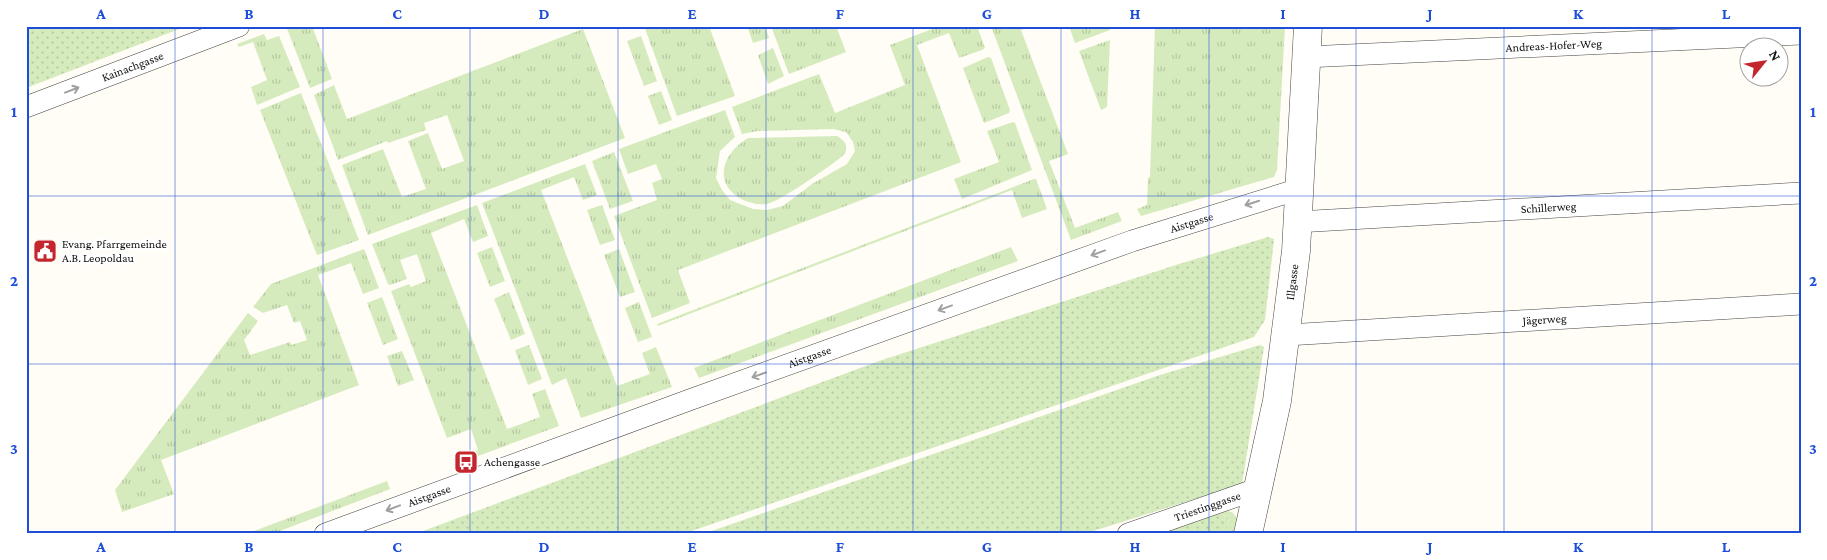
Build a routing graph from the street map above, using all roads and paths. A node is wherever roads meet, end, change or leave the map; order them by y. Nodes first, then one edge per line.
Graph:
1 (239, 26) edge
2 (1308, 26) edge
3 (1801, 34) edge
4 (1306, 58) junction
5 (26, 107) edge
6 (1299, 189) junction
7 (1801, 193) edge
8 (1297, 222) junction
9 (1801, 304) edge
10 (1287, 335) junction
11 (1257, 489) junction
12 (325, 534) edge
13 (1128, 534) edge
14 (1248, 534) edge

5 -> 1 street, Kainachgasse
2 - 4 street, Illgasse
3 - 4 street, Andreas-Hofer-Weg
4 - 6 street, Illgasse
6 - 8 street, Illgasse
6 -> 12 street, Aistgasse
7 - 8 street, Schillerweg
8 - 10 street, Illgasse
9 - 10 street, Jägerweg
10 - 11 street, Illgasse
11 - 13 street, Triestinggasse
11 - 14 street, Illgasse

